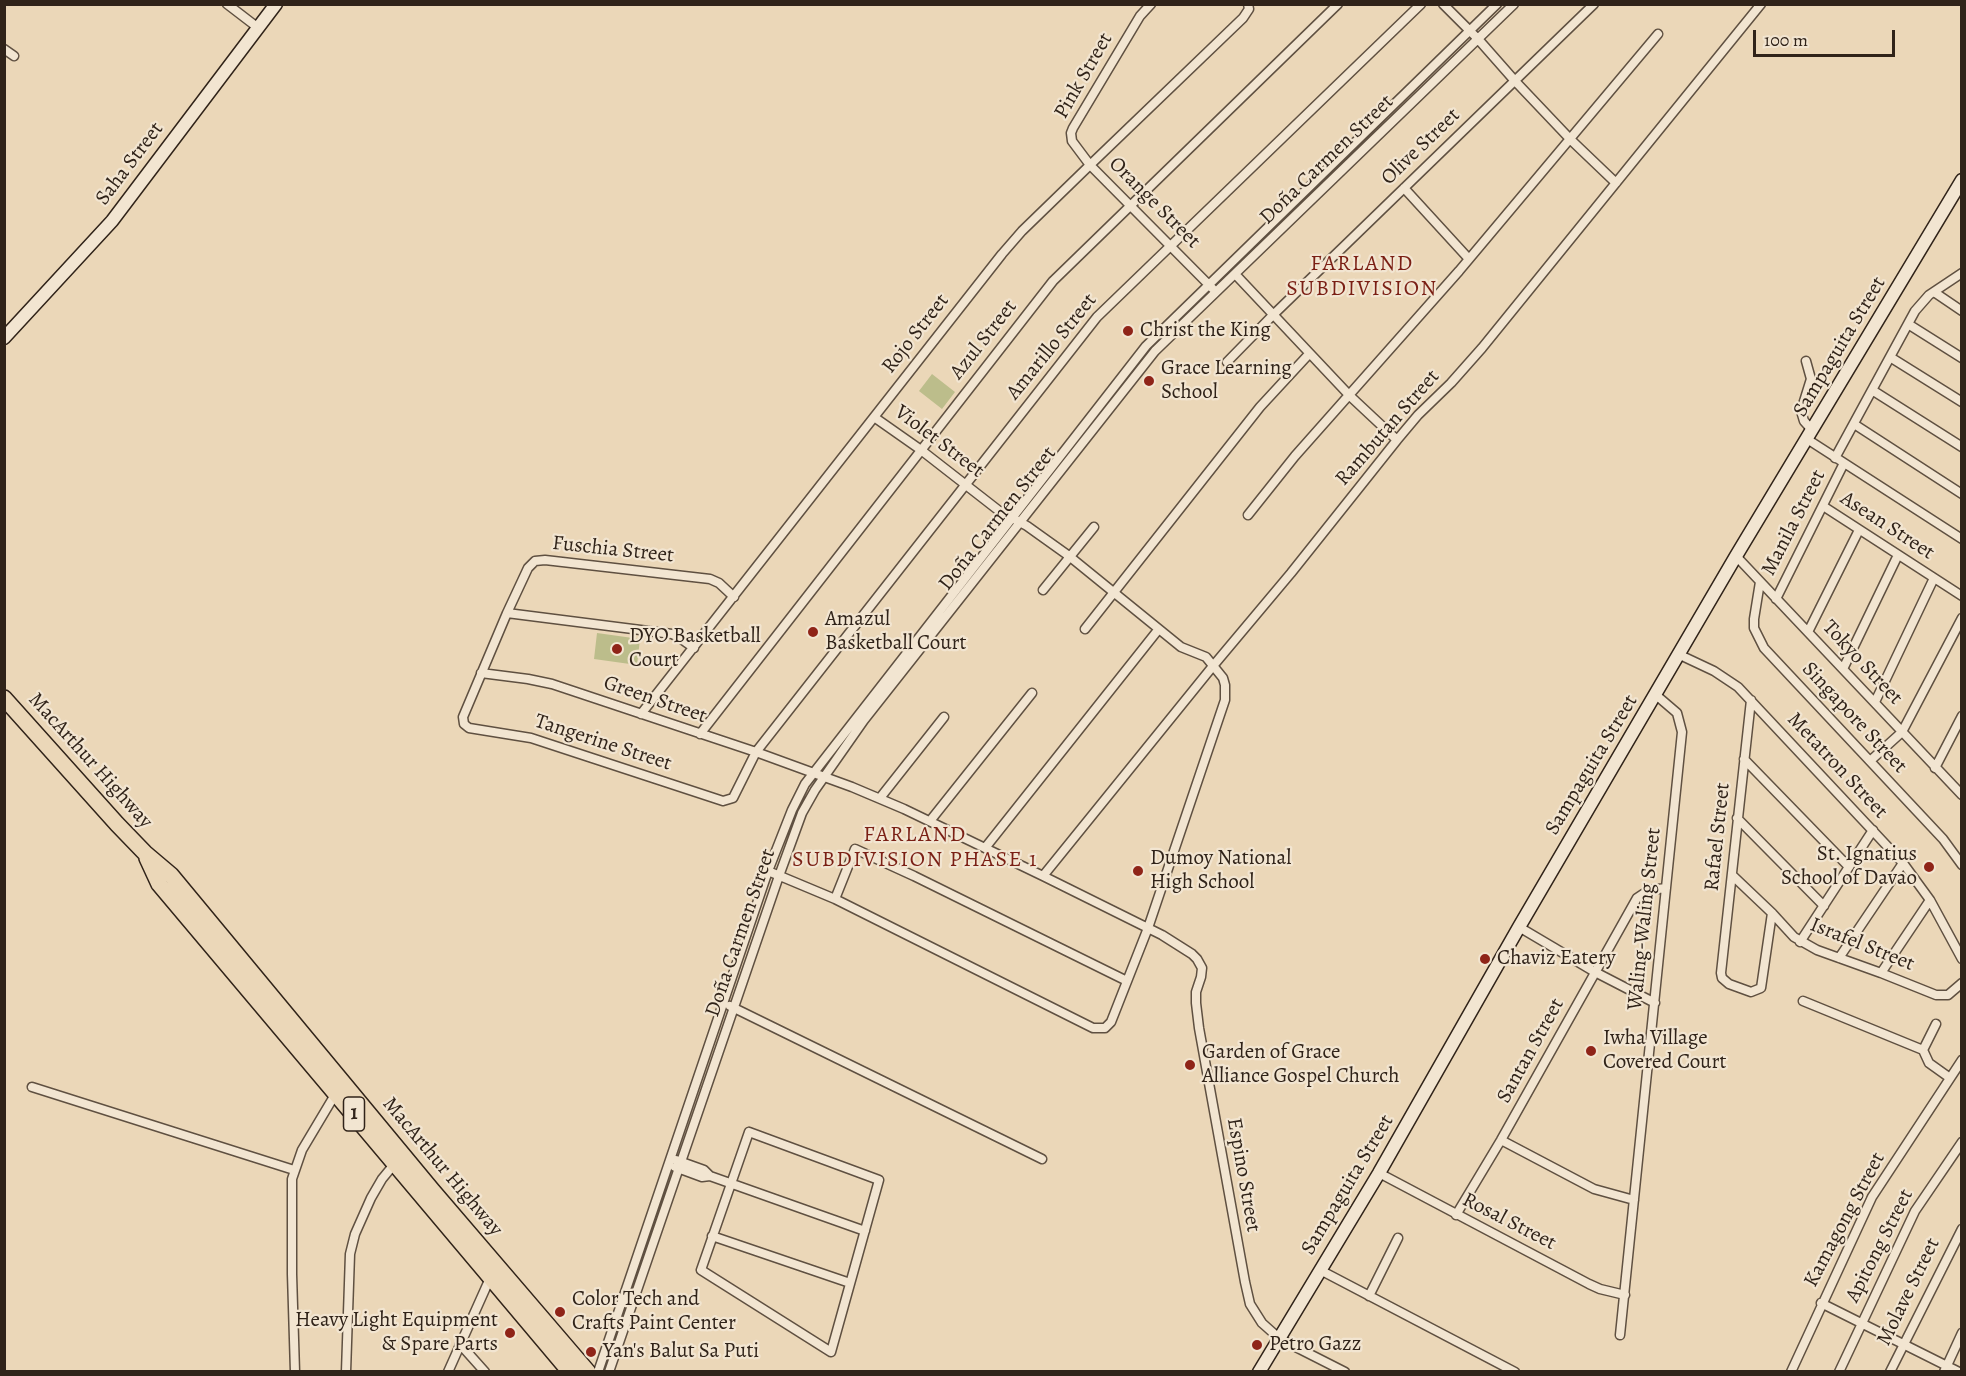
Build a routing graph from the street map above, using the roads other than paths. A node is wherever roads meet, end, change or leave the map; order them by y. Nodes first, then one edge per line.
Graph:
1 (227, 4) edge
2 (276, 4) edge
3 (1151, 4) edge
4 (1248, 4) edge
5 (1338, 4) edge
6 (1421, 4) edge
7 (1443, 4) edge
8 (1497, 4) edge
9 (1514, 4) edge
10 (1594, 4) edge
11 (1761, 4) edge
12 (257, 27) dead end
13 (1470, 31) junction
14 (1658, 34) dead end
15 (1478, 39) junction
16 (4, 49) edge
17 (14, 56) dead end
18 (1515, 81) junction
19 (1071, 137) joint
20 (1571, 140) junction
21 (1090, 165) junction
22 (1962, 180) edge
23 (1616, 183) junction
24 (1404, 188) junction
25 (1130, 205) junction
26 (1170, 245) junction
27 (1469, 259) junction
28 (1962, 273) edge
29 (1235, 274) junction
30 (1212, 288) junction
31 (1934, 292) junction
32 (1962, 311) edge
33 (1273, 315) junction
34 (1908, 324) junction
35 (1166, 332) junction
36 (4, 338) edge
37 (1309, 354) junction
38 (1890, 357) junction
39 (1962, 358) edge
40 (1134, 359) junction
41 (1806, 361) dead end
42 (1227, 362) dead end
43 (1143, 365) junction
44 (1872, 390) junction
45 (1350, 396) junction
46 (1962, 402) edge
47 (874, 417) junction
48 (1091, 424) junction
49 (1854, 424) junction
50 (1809, 435) junction
51 (1397, 440) junction
52 (1962, 447) edge
53 (921, 450) junction
54 (1835, 458) junction
55 (1844, 463) junction
56 (967, 485) junction
57 (1962, 494) edge
58 (1822, 506) junction
59 (1248, 515) dead end
60 (1016, 519) junction
61 (1094, 527) dead end
62 (1859, 530) junction
63 (1962, 539) edge
64 (1898, 555) junction
65 (1069, 556) junction
66 (1736, 556) junction
67 (1934, 578) junction
68 (1760, 582) junction
69 (1043, 590) dead end
70 (1115, 593) junction
71 (1962, 596) edge
72 (734, 597) junction
73 (1776, 599) junction
74 (507, 614) junction
75 (1962, 618) edge
76 (1085, 628) dead end
77 (1158, 630) junction
78 (1808, 632) junction
79 (694, 648) junction
80 (1680, 655) junction
81 (901, 666) junction
82 (1213, 666) junction
83 (1843, 669) junction
84 (482, 673) junction
85 (1032, 693) dead end
86 (1656, 695) junction
87 (4, 698) edge
88 (1751, 700) junction
89 (1875, 702) junction
90 (641, 714) junction
91 (1962, 716) edge
92 (944, 717) dead end
93 (1902, 732) junction
94 (700, 734) junction
95 (756, 752) junction
96 (1744, 759) junction
97 (1870, 761) junction
98 (1935, 768) junction
99 (813, 773) junction
100 (824, 777) junction
101 (1962, 795) edge
102 (880, 798) junction
103 (1737, 818) junction
104 (930, 821) junction
105 (1873, 830) junction
106 (985, 848) junction
107 (145, 853) junction
108 (1903, 863) junction
109 (1962, 865) edge
110 (1849, 867) junction
111 (768, 871) junction
112 (1732, 874) junction
113 (779, 876) junction
114 (1044, 876) junction
115 (1666, 888) junction
116 (835, 899) junction
117 (1930, 900) junction
118 (1824, 906) junction
119 (1772, 913) junction
120 (1519, 927) junction
121 (1148, 928) junction
122 (1800, 942) junction
123 (1839, 958) junction
124 (1962, 959) edge
125 (1595, 972) junction
126 (1881, 973) junction
127 (1127, 981) junction
128 (1962, 983) edge
129 (1803, 1001) dead end
130 (723, 1003) junction
131 (1654, 1003) junction
132 (734, 1008) junction
133 (1936, 1024) dead end
134 (1923, 1050) junction
135 (1962, 1060) edge
136 (1950, 1078) junction
137 (32, 1087) dead end
138 (336, 1093) junction
139 (1501, 1140) junction
140 (1962, 1142) edge
141 (399, 1158) junction
142 (1042, 1159) dead end
143 (670, 1161) junction
144 (680, 1165) junction
145 (294, 1170) junction
146 (1379, 1173) junction
147 (731, 1183) junction
148 (1634, 1200) junction
149 (1456, 1215) junction
150 (1962, 1229) edge
151 (865, 1231) junction
152 (712, 1236) junction
153 (1398, 1238) dead end
154 (1320, 1270) junction
155 (493, 1271) junction
156 (850, 1283) junction
157 (1625, 1295) junction
158 (1369, 1296) junction
159 (1821, 1303) junction
160 (1861, 1323) junction
161 (1962, 1333) edge
162 (1620, 1335) dead end
163 (1280, 1339) junction
164 (460, 1344) junction
165 (1903, 1344) junction
166 (1945, 1368) edge
167 (295, 1371) edge
168 (346, 1371) edge
169 (448, 1371) edge
170 (485, 1371) edge
171 (570, 1371) edge
172 (588, 1371) edge
173 (598, 1371) edge
174 (609, 1371) edge
175 (1259, 1371) edge
176 (1345, 1371) edge
177 (1515, 1371) edge
178 (1791, 1371) edge
179 (1839, 1371) edge
180 (1890, 1371) edge
181 (1959, 1371) edge

1 - 12 street
2 - 36 street, Saha Street
3 - 19 street, Pink Street
4 - 21 street, Rojo Street
5 - 25 street, Azul Street
6 - 26 street, Amarillo Street
7 - 13 street
8 - 13 street, Doña Carmen Street
9 - 15 street, Doña Carmen Street
10 - 18 street, Olive Street
11 - 23 street, Rambutan Street
13 - 15 street
13 - 30 street, Doña Carmen Street
14 - 20 street
15 - 18 street
15 - 29 street, Doña Carmen Street
16 - 17 street
18 - 20 street
18 - 24 street, Olive Street
19 - 21 street, Orange Street
20 - 23 street
20 - 27 street
21 - 25 street, Orange Street
21 - 47 street, Rojo Street
22 - 50 street, Sampaguita Street
23 - 51 street, Rambutan Street
24 - 27 street
24 - 33 street, Olive Street
25 - 26 street, Orange Street
25 - 53 street, Azul Street
26 - 30 street, Orange Street
26 - 56 street, Amarillo Street
27 - 45 street
28 - 31 street
29 - 30 street, Doña Carmen Street
29 - 33 street
30 - 35 street, Doña Carmen Street
31 - 32 street
31 - 34 street
33 - 37 street
33 - 42 street, Olive Street
34 - 38 street
34 - 39 street
35 - 40 street, Doña Carmen Street
35 - 43 street, Doña Carmen Street
37 - 45 street
37 - 70 street
38 - 44 street
38 - 46 street
40 - 43 street
40 - 48 street, Doña Carmen Street
41 - 50 street
43 - 48 street, Doña Carmen Street
44 - 49 street
44 - 52 street
45 - 51 street
45 - 59 street
47 - 53 street, Violet Street
47 - 72 street, Rojo Street
48 - 60 street, Doña Carmen Street
49 - 54 street
49 - 57 street
50 - 54 street
50 - 66 street, Sampaguita Street
51 - 82 street, Rambutan Street
53 - 56 street, Violet Street
53 - 94 street, Azul Street
54 - 55 street
55 - 58 street, Manila Street
55 - 63 street
56 - 60 street, Violet Street
56 - 95 street, Amarillo Street
58 - 62 street, Asean Street
58 - 73 street, Manila Street
60 - 65 street, Violet Street
60 - 81 street, Doña Carmen Street
61 - 65 street
62 - 64 street, Asean Street
62 - 78 street
64 - 67 street, Asean Street
64 - 83 street
65 - 69 street
65 - 70 street, Violet Street
66 - 68 street, Tokyo Street
66 - 80 street, Sampaguita Street
67 - 71 street, Asean Street
67 - 89 street
68 - 73 street, Tokyo Street
68 - 97 street, Singapore Street
70 - 76 street
70 - 77 street, Violet Street
72 - 74 street, Fuschia Street
72 - 79 street, Rojo Street
73 - 78 street, Tokyo Street
74 - 79 street
74 - 84 street, Fuschia Street
75 - 93 street
77 - 82 street, Violet Street
77 - 106 street
78 - 83 street, Tokyo Street
79 - 90 street, Rojo Street
80 - 86 street, Sampaguita Street
80 - 88 street, Metatron Street
81 - 99 street, Doña Carmen Street
81 - 100 street, Doña Carmen Street
82 - 114 street, Rambutan Street
82 - 121 street
83 - 89 street, Tokyo Street
84 - 90 street, Green Street
84 - 95 street, Tangerine Street
85 - 104 street
86 - 115 street, Waling-Waling Street
86 - 120 street, Sampaguita Street
87 - 107 highway, MacArthur Highway / 1
88 - 96 street, Rafael Street
88 - 105 street, Metatron Street
89 - 93 street, Tokyo Street
90 - 94 street, Green Street
91 - 98 street
92 - 102 street
93 - 97 street
93 - 98 street, Tokyo Street
94 - 95 street, Green Street
95 - 99 street, Green Street
96 - 103 street, Rafael Street
96 - 110 street
97 - 109 street, Singapore Street
98 - 101 street, Tokyo Street
99 - 100 street, Green Street
99 - 111 street, Doña Carmen Street
100 - 102 street, Green Street
100 - 113 street, Doña Carmen Street
102 - 104 street, Green Street
103 - 112 street, Rafael Street
103 - 118 street
104 - 106 street, Green Street
105 - 108 street, Metatron Street
105 - 110 street
106 - 114 street, Espino Street
107 - 138 highway, MacArthur Highway / 1
107 - 141 highway, MacArthur Highway / 1
108 - 117 street, Metatron Street
108 - 123 street
110 - 118 street
111 - 113 street
111 - 130 street, Doña Carmen Street
112 - 119 street, Israfel Street
112 - 119 street, Rafael Street
113 - 116 street
113 - 132 street, Doña Carmen Street
114 - 121 street, Espino Street
115 - 125 street, Santan Street
115 - 131 street, Waling-Waling Street
116 - 127 street
116 - 127 street
117 - 124 street, Metatron Street
117 - 126 street
118 - 122 street
119 - 122 street, Israfel Street
120 - 125 street
120 - 146 street, Sampaguita Street
121 - 127 street
121 - 163 street, Espino Street
122 - 123 street, Israfel Street
123 - 126 street, Israfel Street
125 - 131 street
125 - 139 street, Santan Street
126 - 128 street, Israfel Street
129 - 134 street
130 - 132 street
130 - 143 street, Doña Carmen Street
131 - 148 street, Waling-Waling Street
132 - 142 street
132 - 144 street, Doña Carmen Street
133 - 134 street
134 - 136 street
135 - 136 street, Kamagong Street
136 - 159 street, Kamagong Street
137 - 145 street
138 - 141 highway, MacArthur Highway / 1
138 - 145 street
139 - 148 street
139 - 149 street, Santan Street
140 - 160 street, Apitong Street
141 - 155 highway, MacArthur Highway / 1
141 - 168 street
143 - 144 street
143 - 173 street, Doña Carmen Street
144 - 147 street
144 - 174 street, Doña Carmen Street
145 - 167 street
146 - 149 street, Rosal Street
146 - 154 street, Sampaguita Street
147 - 151 street
147 - 151 street
147 - 152 street
148 - 157 street, Waling-Waling Street
149 - 157 street, Rosal Street
150 - 165 street, Molave Street
151 - 156 street
152 - 156 street
152 - 156 street
153 - 158 street
154 - 158 street
154 - 163 street, Sampaguita Street
155 - 164 street
155 - 171 highway, MacArthur Highway / 1
155 - 172 highway, MacArthur Highway / 1
157 - 162 street, Waling-Waling Street
158 - 177 street
159 - 160 street
159 - 178 street, Kamagong Street
160 - 165 street
160 - 179 street, Apitong Street
161 - 166 street
163 - 175 street, Sampaguita Street
163 - 176 street, Espino Street
164 - 169 street
164 - 170 street
165 - 166 street
165 - 180 street, Molave Street
166 - 181 street

